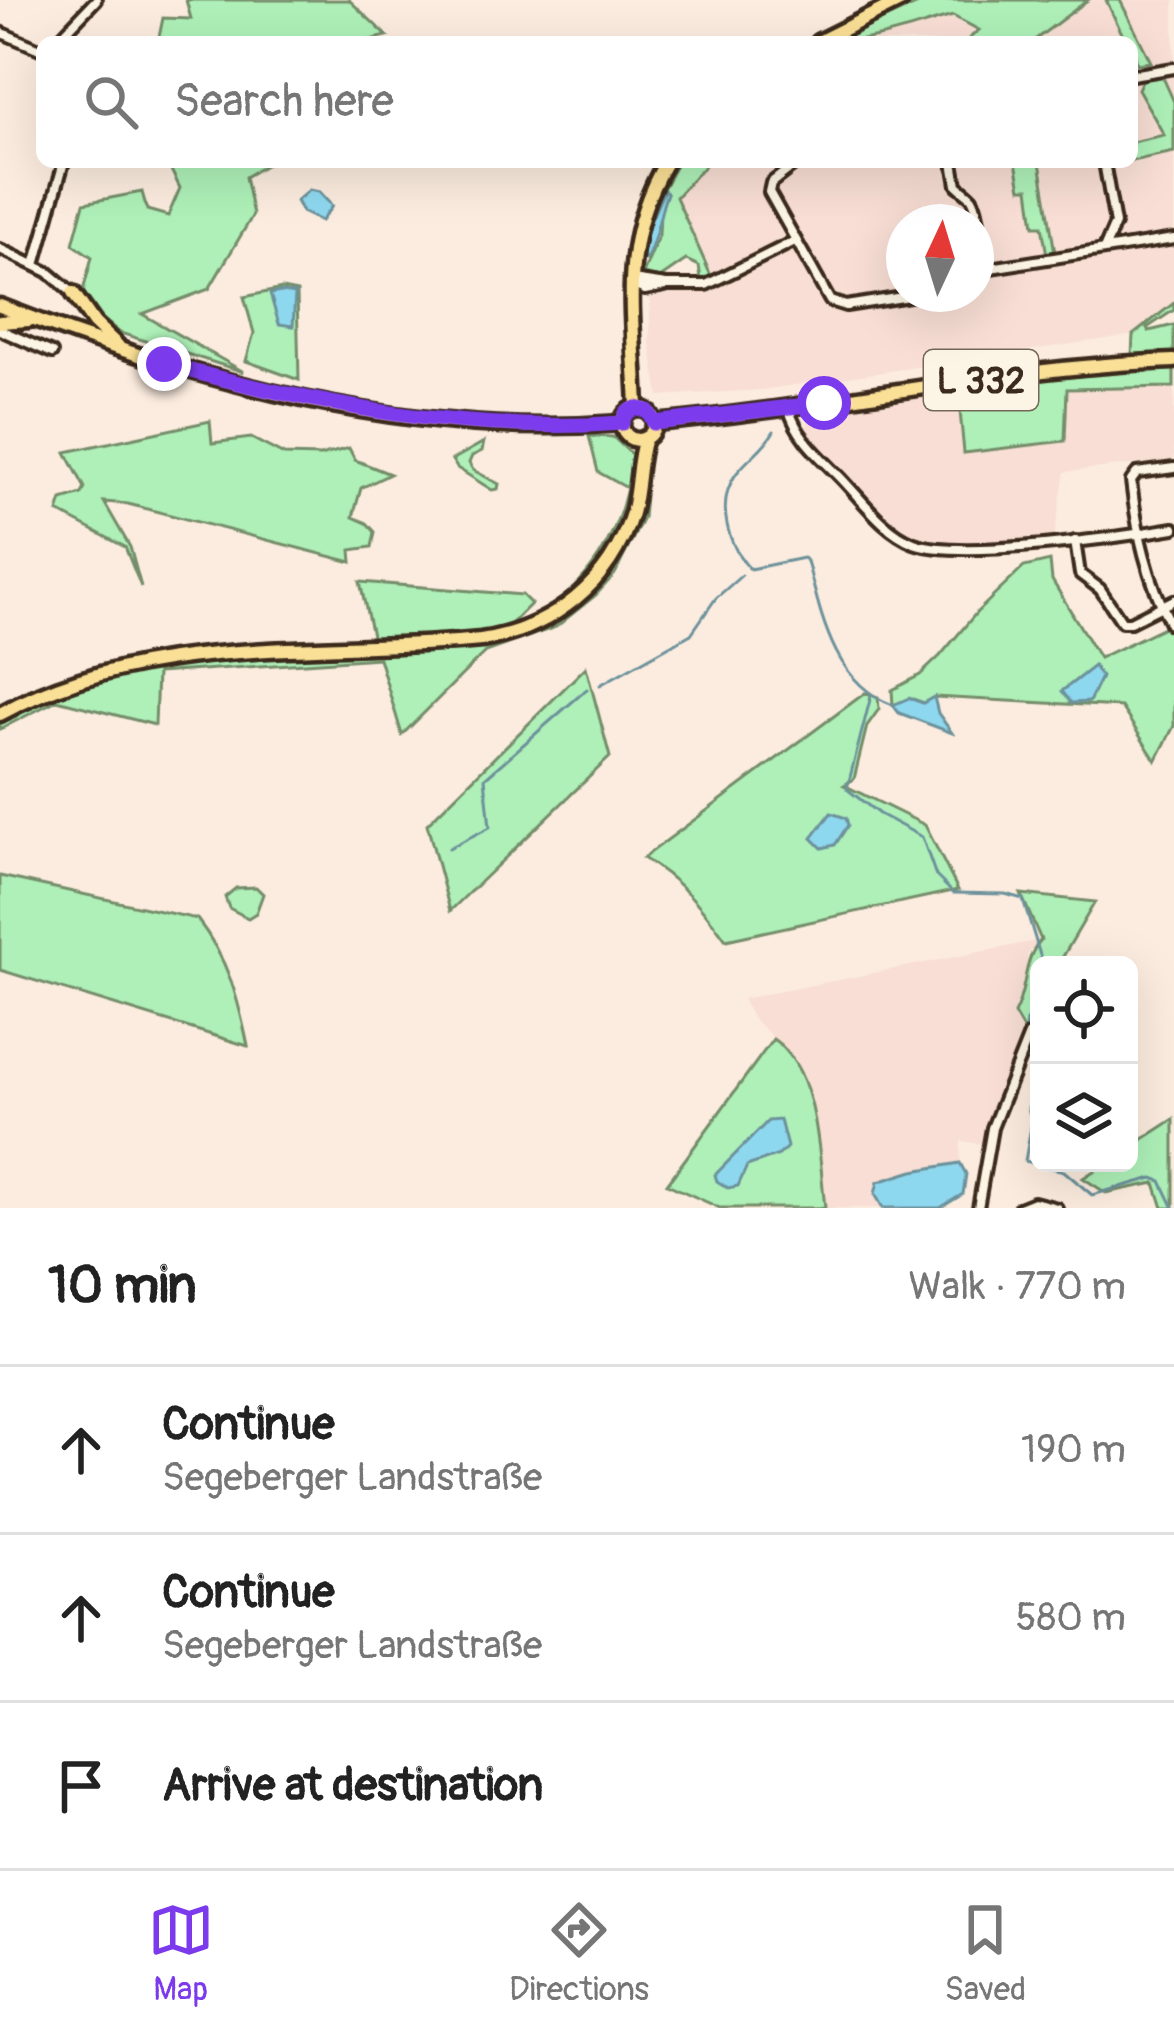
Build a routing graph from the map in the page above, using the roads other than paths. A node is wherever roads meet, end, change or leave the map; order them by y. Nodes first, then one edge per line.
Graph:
1 (96, 0) edge
2 (902, 0) edge
3 (0, 32) edge
4 (62, 36) edge
5 (830, 36) edge
6 (36, 47) edge
7 (1174, 68) edge
8 (1138, 74) edge
9 (62, 168) edge
10 (663, 168) edge
11 (790, 168) edge
12 (954, 168) edge
13 (1105, 168) edge
14 (973, 204) edge
15 (1174, 239) edge
16 (795, 241) junction
17 (0, 249) edge
18 (1104, 249) junction
19 (35, 265) junction
20 (994, 267) edge
21 (631, 280) junction
22 (666, 285) junction
23 (651, 290) junction
24 (73, 293) joint
25 (886, 300) edge
26 (0, 306) edge
27 (632, 313) junction
28 (37, 320) junction
29 (0, 326) edge
30 (123, 350) junction
31 (52, 353) dead end
32 (1174, 361) edge
33 (637, 408) junction
34 (789, 409) junction
35 (622, 423) junction
36 (654, 423) junction
37 (638, 438) junction
38 (1174, 468) edge
39 (1174, 528) edge
40 (1137, 535) junction
41 (1075, 541) junction
42 (1174, 600) edge
43 (1161, 607) junction
44 (1171, 625) dead end
45 (0, 714) edge
46 (1029, 1034) dead end
47 (978, 1208) edge
48 (1019, 1208) edge
49 (1057, 1208) edge

1 - 4 street
2 - 5 main road
3 - 6 street
7 - 8 street
9 - 19 street
10 - 21 main road
11 - 16 street
12 - 14 street
13 - 18 street
15 - 18 street
16 - 22 street
16 - 25 street
17 - 19 street
18 - 20 street
19 - 24 street
21 - 22 street
21 - 23 street
21 - 27 main road
22 - 23 street
23 - 27 street
24 - 30 main road
26 - 28 main road
27 - 33 main road
28 - 29 main road
28 - 30 main road
29 - 31 street
30 - 35 main road
32 - 34 main road, L 332
33 - 35 main road
33 - 36 main road
34 - 36 main road, L 332
34 - 41 street
35 - 37 main road
36 - 37 main road
37 - 45 main road
38 - 40 street
39 - 40 street
40 - 41 street
40 - 43 street
41 - 43 street
42 - 43 street
43 - 44 street
46 - 47 street
48 - 49 street

